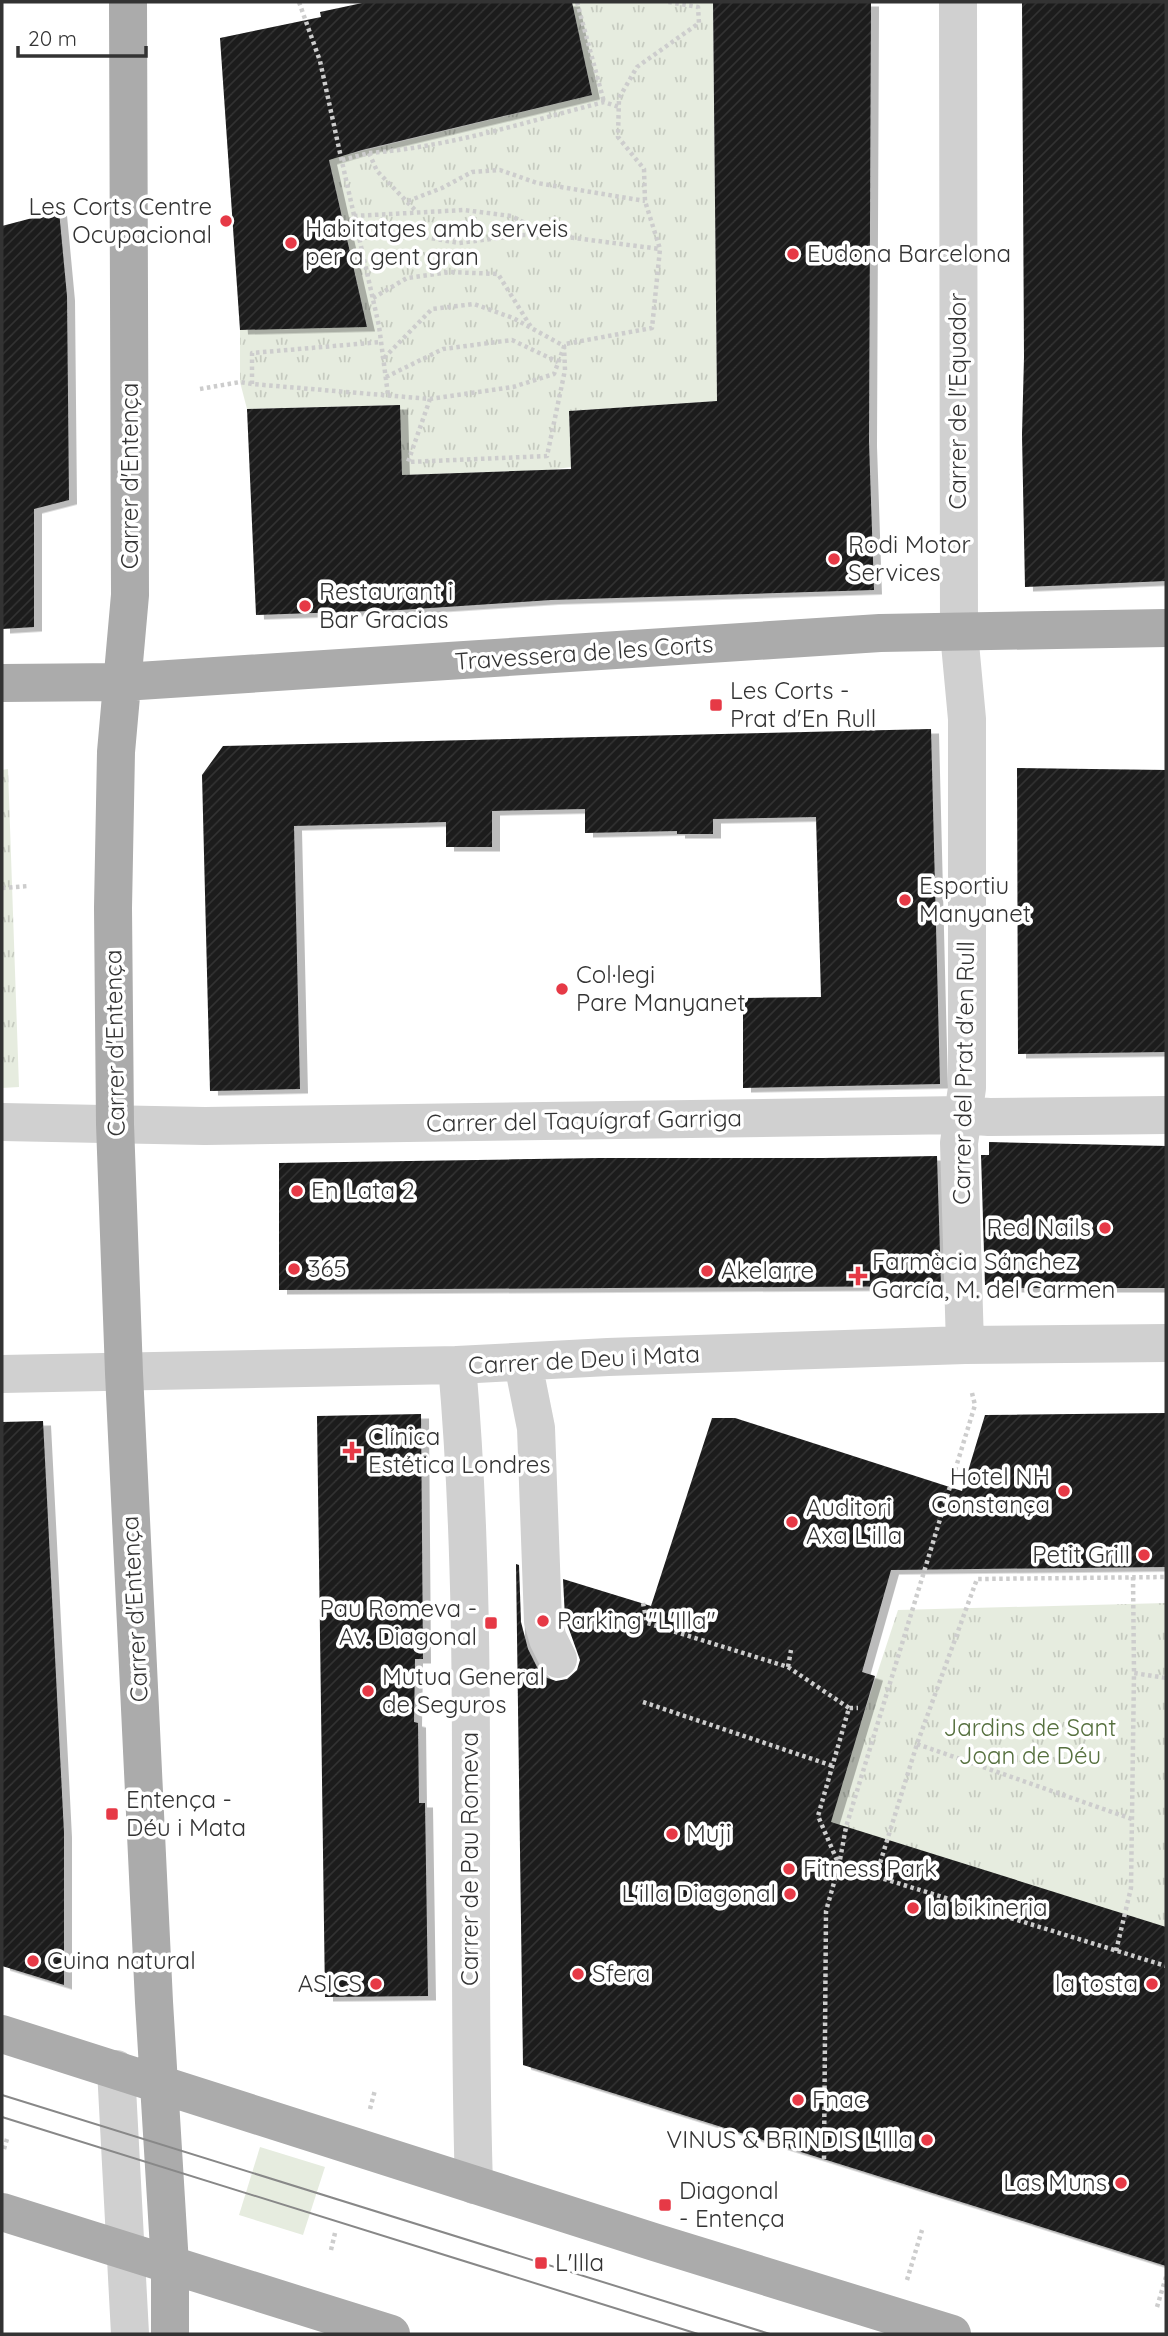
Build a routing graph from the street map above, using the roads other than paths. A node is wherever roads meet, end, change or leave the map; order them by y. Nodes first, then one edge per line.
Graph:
1 (128, 2) edge
2 (958, 2) edge
3 (1166, 628) edge
4 (959, 633) junction
5 (122, 682) junction
6 (2, 683) edge
7 (962, 1115) junction
8 (1166, 1115) edge
9 (2, 1122) edge
10 (115, 1124) junction
11 (1166, 1343) edge
12 (964, 1345) junction
13 (523, 1363) junction
14 (457, 1365) junction
15 (124, 1373) junction
16 (2, 1374) edge
17 (558, 1659) dead end
18 (2, 2034) edge
19 (116, 2069) junction
20 (160, 2083) junction
21 (474, 2185) junction
22 (2, 2212) edge
23 (125, 2251) junction
24 (170, 2265) junction
25 (130, 2334) edge
26 (170, 2334) edge
27 (391, 2334) edge
28 (952, 2334) edge

1 - 5 main road, Carrer d'Entença
2 - 4 street, Carrer de l'Equador
3 - 4 main road, Travessera de les Corts
4 - 5 main road, Travessera de les Corts
4 - 7 street, Carrer del Prat d'en Rull
5 - 6 main road, Travessera de les Corts
5 - 10 main road, Carrer d'Entença
7 - 8 street, Carrer del Taquígraf Garriga
7 - 10 street, Carrer del Taquígraf Garriga
7 - 12 street, Carrer del Prat d'en Rull
9 - 10 street, Carrer del Taquígraf Garriga
10 - 15 main road, Carrer d'Entença
11 - 12 street, Carrer de Deu i Mata
12 - 13 street, Carrer de Deu i Mata
13 - 14 street, Carrer de Deu i Mata
13 - 17 street
14 - 15 street, Carrer de Deu i Mata
14 - 21 street, Carrer de Pau Romeva
15 - 16 street, Carrer de Deu i Mata
15 - 20 main road, Carrer d'Entença
18 - 19 main road
19 - 20 main road
19 - 23 street
20 - 21 main road
20 - 24 main road, Carrer d'Entença
21 - 28 main road
22 - 23 main road
23 - 24 main road
23 - 25 street
24 - 26 main road, Carrer d'Entença
24 - 27 main road

